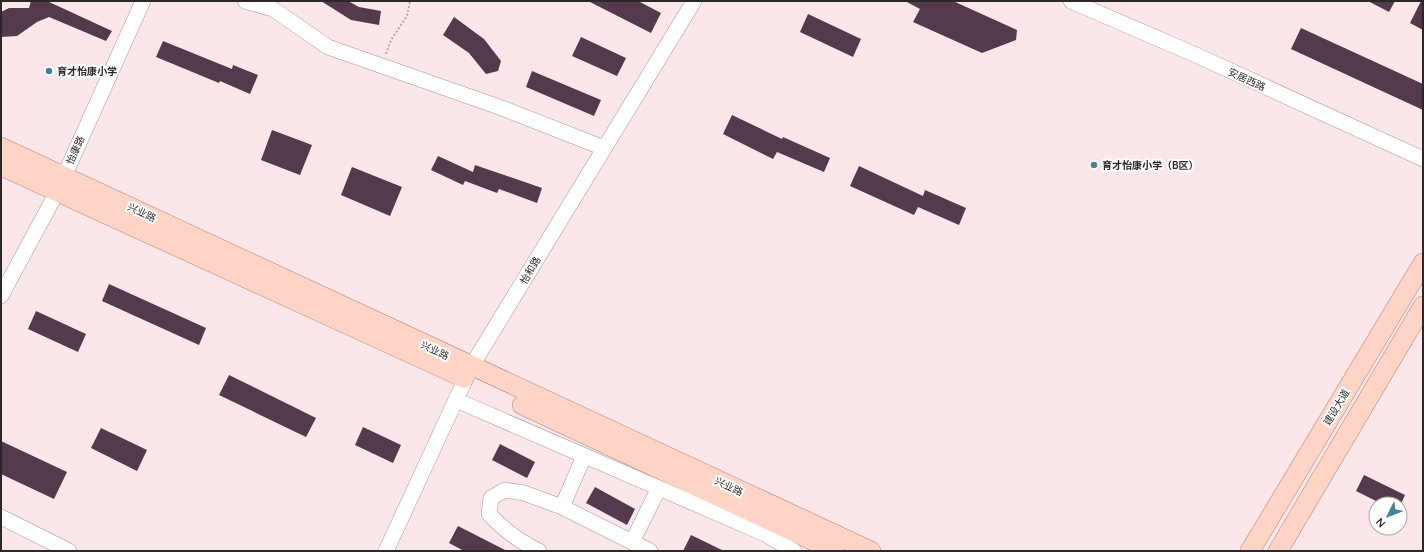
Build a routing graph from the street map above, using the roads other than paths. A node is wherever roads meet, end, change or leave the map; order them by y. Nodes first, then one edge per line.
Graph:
1 (143, 1) edge
2 (245, 1) edge
3 (694, 1) edge
4 (1071, 1) edge
5 (1, 147) edge
6 (604, 148) junction
7 (1423, 159) edge
8 (1, 166) edge
9 (60, 184) junction
10 (1423, 263) edge
11 (1, 296) edge
12 (1423, 306) edge
13 (468, 372) junction
14 (456, 400) junction
15 (584, 456) junction
16 (659, 488) junction
17 (562, 507) junction
18 (1, 517) edge
19 (632, 542) junction
20 (69, 551) edge
21 (386, 551) edge
22 (539, 551) edge
23 (650, 551) edge
24 (794, 551) edge
25 (835, 551) edge
26 (871, 551) edge
27 (1250, 551) edge
28 (1278, 551) edge

1 - 9 street, 怡康路
2 - 6 street
3 - 6 street, 怡和路
4 - 7 street, 安居西路
5 - 9 main road, 兴业路
6 - 13 street, 怡和路
8 - 9 main road, 兴业路
9 - 11 street, 怡康路
9 - 13 main road, 兴业路
10 - 27 main road, 建设大道
12 - 28 main road
13 - 14 street, 怡和路
13 - 25 main road, 兴业路
13 - 26 main road, 兴业路
14 - 15 street
14 - 21 street, 怡和路
15 - 16 street
15 - 17 street
16 - 19 street
16 - 24 street
17 - 19 street
17 - 22 street
18 - 20 street
19 - 23 street

